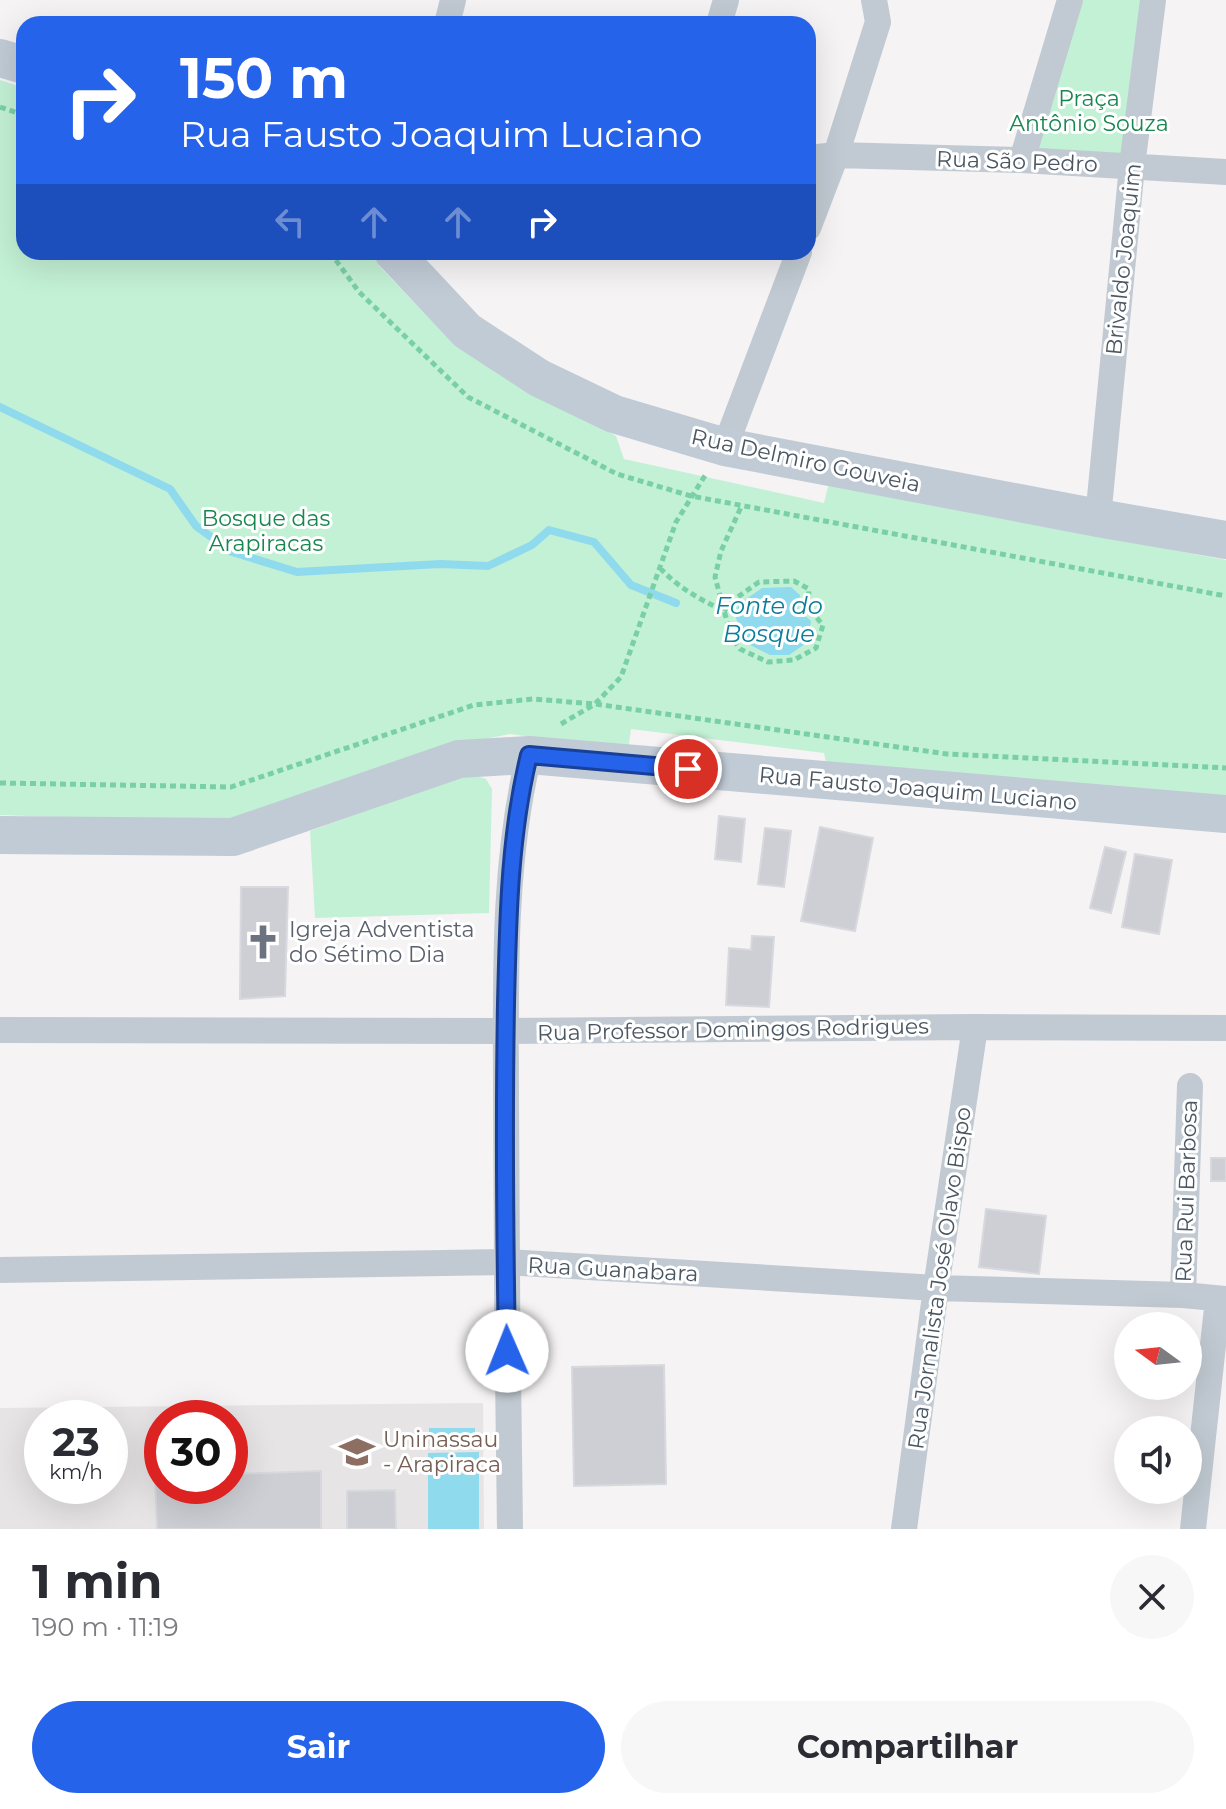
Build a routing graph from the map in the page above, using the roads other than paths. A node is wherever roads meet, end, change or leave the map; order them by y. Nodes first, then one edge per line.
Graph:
1 (874, 0) edge
2 (1070, 0) edge
3 (1153, 0) edge
4 (836, 155) junction
5 (816, 157) edge
6 (1022, 160) junction
7 (1132, 166) junction
8 (1226, 172) edge
9 (816, 207) edge
10 (400, 260) edge
11 (796, 260) edge
12 (725, 447) junction
13 (1098, 518) junction
14 (1226, 540) edge
15 (529, 755) junction
16 (1226, 814) edge
17 (0, 835) edge
18 (975, 1027) junction
19 (1226, 1028) edge
20 (0, 1030) edge
21 (506, 1031) junction
22 (1190, 1086) dead end
23 (506, 1262) junction
24 (0, 1270) edge
25 (936, 1288) junction
26 (1183, 1295) junction
27 (1222, 1299) edge
28 (510, 1529) edge
29 (904, 1529) edge
30 (1193, 1529) edge

1 - 4 street
2 - 6 street
3 - 7 street, Brivaldo Joaquim
4 - 5 street, Rua São Pedro
4 - 6 street, Rua São Pedro
4 - 9 street
6 - 7 street, Rua São Pedro
7 - 8 street, Rua São Pedro
7 - 13 street, Brivaldo Joaquim
10 - 12 street, Rua Delmiro Gouveia
11 - 12 street
12 - 13 street, Rua Delmiro Gouveia
13 - 14 street, Rua Delmiro Gouveia
15 - 16 street, Rua Fausto Joaquim Luciano
15 - 17 street, Rua Fausto Joaquim Luciano
15 - 21 street
18 - 19 street, Rua Professor Domingos Rodrigues
18 - 21 street, Rua Professor Domingos Rodrigues
18 - 25 street, Rua Jornalista José Olavo Bispo
20 - 21 street, Rua Professor Domingos Rodrigues
21 - 23 street
22 - 26 street, Rua Rui Barbosa
23 - 24 street, Rua Guanabara
23 - 25 street, Rua Guanabara
23 - 28 street
25 - 26 street, Rua Guanabara
25 - 29 street, Rua Jornalista José Olavo Bispo
26 - 27 street, Rua Guanabara
27 - 30 street, Rua Rui Barbosa

